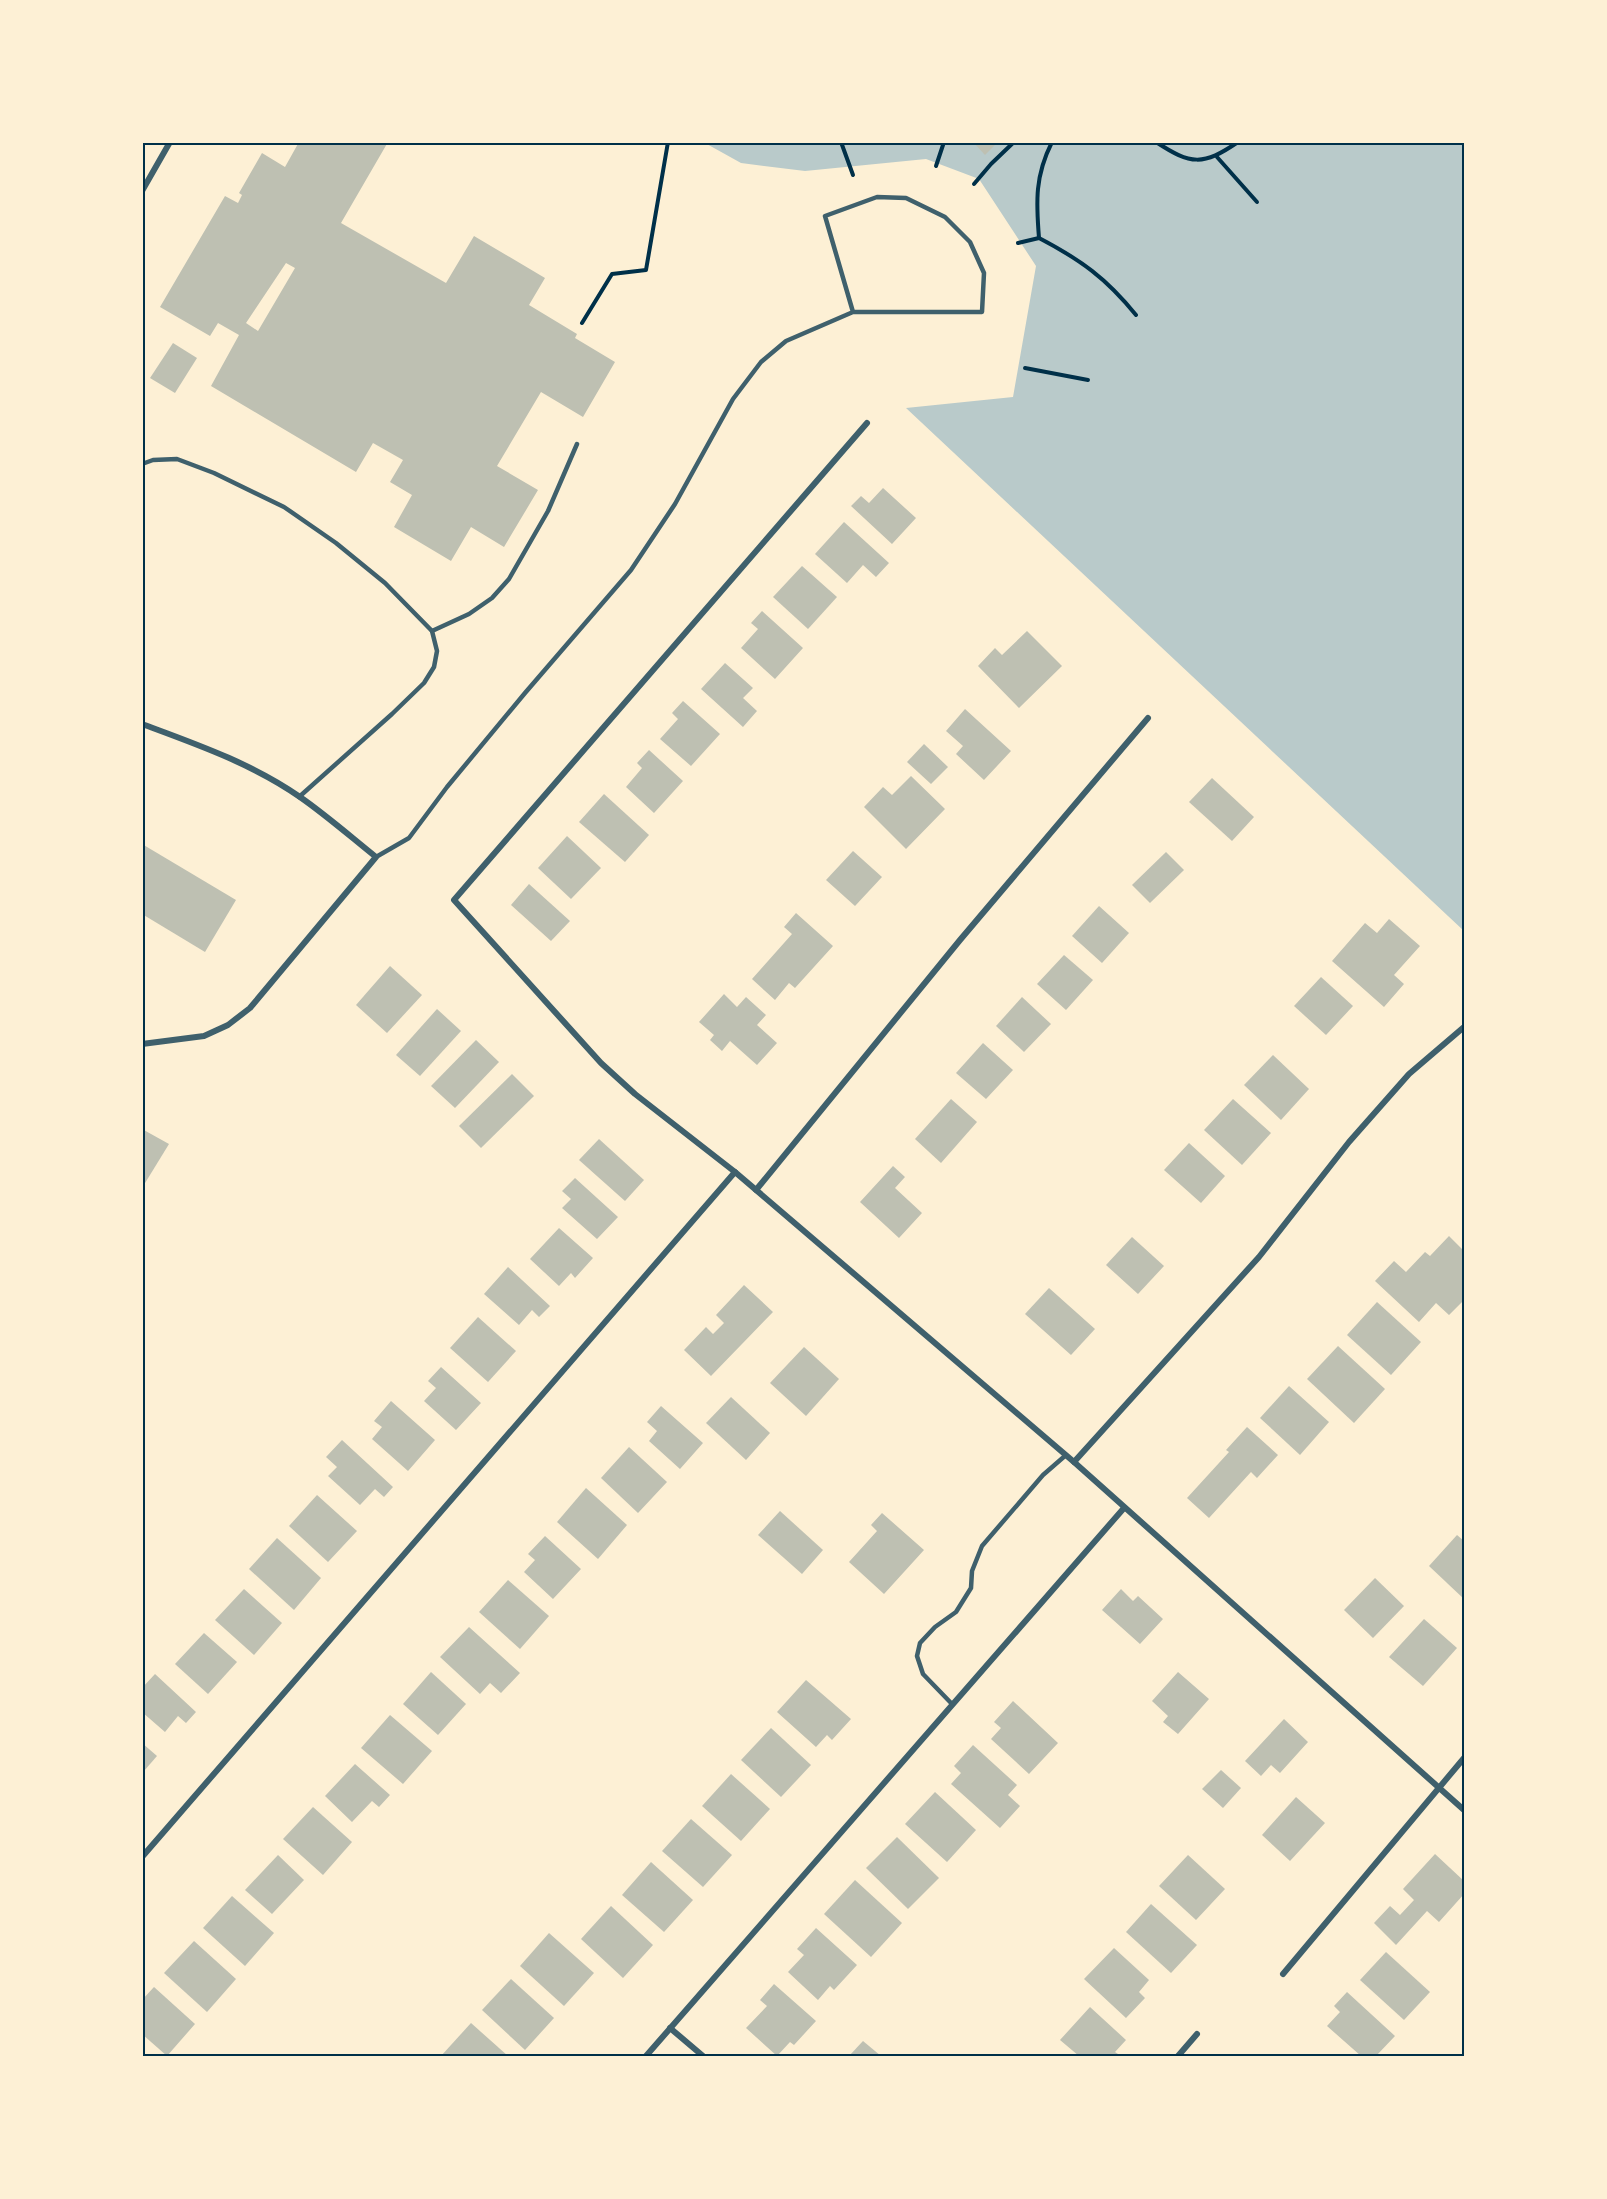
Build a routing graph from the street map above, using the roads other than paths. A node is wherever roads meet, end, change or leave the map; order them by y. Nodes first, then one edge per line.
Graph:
1 (160, 142) edge
2 (169, 145) edge
3 (142, 191) edge
4 (853, 312) junction
5 (867, 423) dead end
6 (577, 444) dead end
7 (142, 464) edge
8 (432, 631) junction
9 (1148, 718) dead end
10 (142, 724) edge
11 (300, 796) junction
12 (376, 857) junction
13 (1464, 1027) edge
14 (142, 1044) edge
15 (735, 1172) junction
16 (756, 1190) junction
17 (1066, 1455) junction
18 (1074, 1462) junction
19 (1124, 1508) junction
20 (952, 1704) junction
21 (1464, 1758) edge
22 (1440, 1788) junction
23 (1464, 1810) edge
24 (142, 1857) edge
25 (1283, 1974) dead end
26 (670, 2028) junction
27 (1197, 2034) dead end
28 (646, 2056) edge
29 (703, 2056) edge
30 (1178, 2056) edge

1 - 2 street
2 - 3 street
4 - 4 lane
4 - 12 lane
5 - 15 street
6 - 8 lane
7 - 8 lane
8 - 11 lane
9 - 16 street
10 - 11 street
11 - 12 street
12 - 14 street
13 - 18 street
15 - 16 street
15 - 24 street
16 - 17 street
17 - 18 street
17 - 20 lane
18 - 19 street
19 - 20 street
19 - 22 street
20 - 26 street
21 - 22 street
22 - 23 street
22 - 25 street
26 - 28 street
26 - 29 street
27 - 30 street

